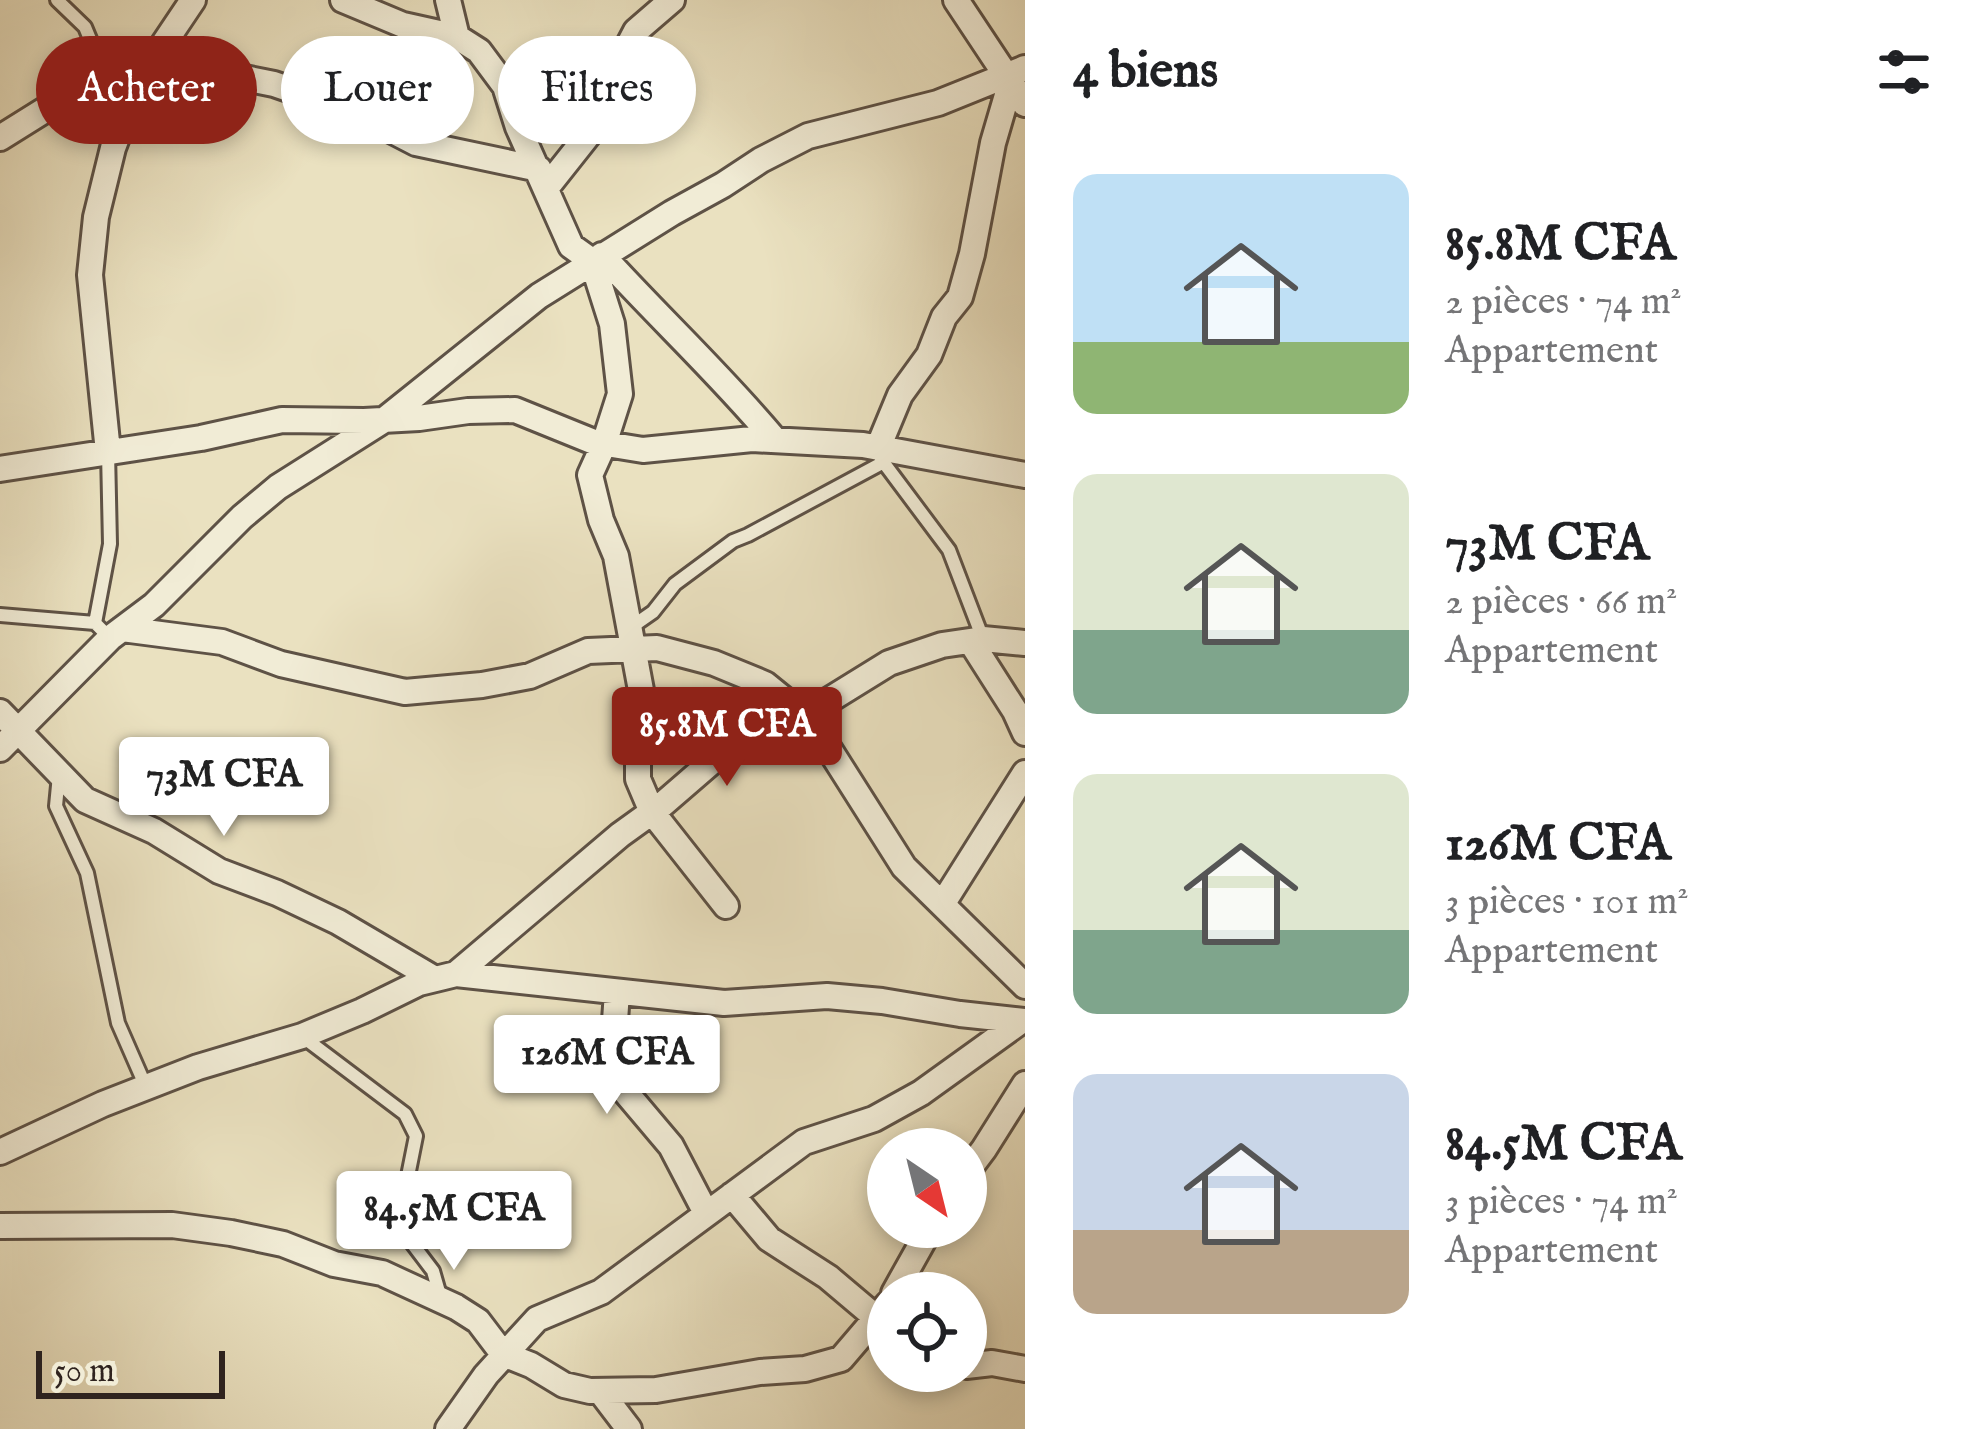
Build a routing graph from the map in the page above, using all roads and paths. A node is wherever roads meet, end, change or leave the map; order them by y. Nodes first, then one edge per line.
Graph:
1 (57, 0) edge
2 (193, 0) edge
3 (343, 0) edge
4 (448, 0) edge
5 (672, 0) edge
6 (956, 0) edge
7 (89, 36) edge
8 (169, 36) edge
9 (452, 36) edge
10 (457, 36) edge
11 (474, 48) edge
12 (257, 81) edge
13 (1016, 83) edge
14 (36, 116) edge
15 (0, 138) edge
16 (115, 144) edge
17 (543, 178) junction
18 (597, 258) junction
19 (384, 420) junction
20 (775, 440) junction
21 (604, 444) junction
22 (108, 452) junction
23 (880, 456) junction
24 (0, 469) edge
25 (1025, 475) edge
26 (0, 615) edge
27 (109, 630) junction
28 (632, 639) junction
29 (977, 640) junction
30 (1025, 643) edge
31 (802, 714) junction
32 (6, 731) edge
33 (1025, 733) edge
34 (1025, 773) edge
35 (59, 774) junction
36 (652, 812) junction
37 (943, 903) junction
38 (726, 906) dead end
39 (446, 976) junction
40 (1025, 986) edge
41 (617, 992) junction
42 (1023, 1021) edge
43 (302, 1036) junction
44 (1025, 1084) edge
45 (146, 1087) junction
46 (987, 1144) edge
47 (1, 1153) edge
48 (732, 1195) junction
49 (706, 1213) junction
50 (0, 1226) edge
51 (441, 1300) junction
52 (867, 1304) edge
53 (867, 1333) edge
54 (503, 1354) junction
55 (987, 1364) edge
56 (1025, 1369) edge
57 (600, 1391) junction
58 (448, 1429) edge
59 (629, 1429) edge

1 - 7 lane
2 - 8 street
3 - 9 street
4 - 10 street
5 - 17 street
6 - 13 street
11 - 17 street
12 - 17 street
13 - 18 street
13 - 23 street
14 - 15 street
16 - 22 street
17 - 18 street
18 - 19 street
18 - 20 street
18 - 21 street
19 - 21 street
19 - 22 street
19 - 27 street
20 - 21 street
20 - 23 street
21 - 28 street
22 - 24 street
22 - 27 lane
23 - 25 street
23 - 28 lane
23 - 29 lane
26 - 27 lane
27 - 28 street
27 - 32 street
28 - 31 street
28 - 36 street
29 - 30 street
29 - 31 street
29 - 33 street
31 - 36 street
31 - 37 street
32 - 35 street
34 - 37 street
35 - 39 street
35 - 45 lane
36 - 38 street
36 - 39 street
37 - 40 street
39 - 41 street
39 - 43 street
41 - 42 street
41 - 49 street
42 - 48 street
43 - 45 street
43 - 51 lane
44 - 46 street
45 - 47 street
48 - 49 street
48 - 52 street
49 - 54 street
50 - 51 street
51 - 54 street
53 - 57 street
54 - 57 street
54 - 58 street
55 - 56 street
57 - 59 street

